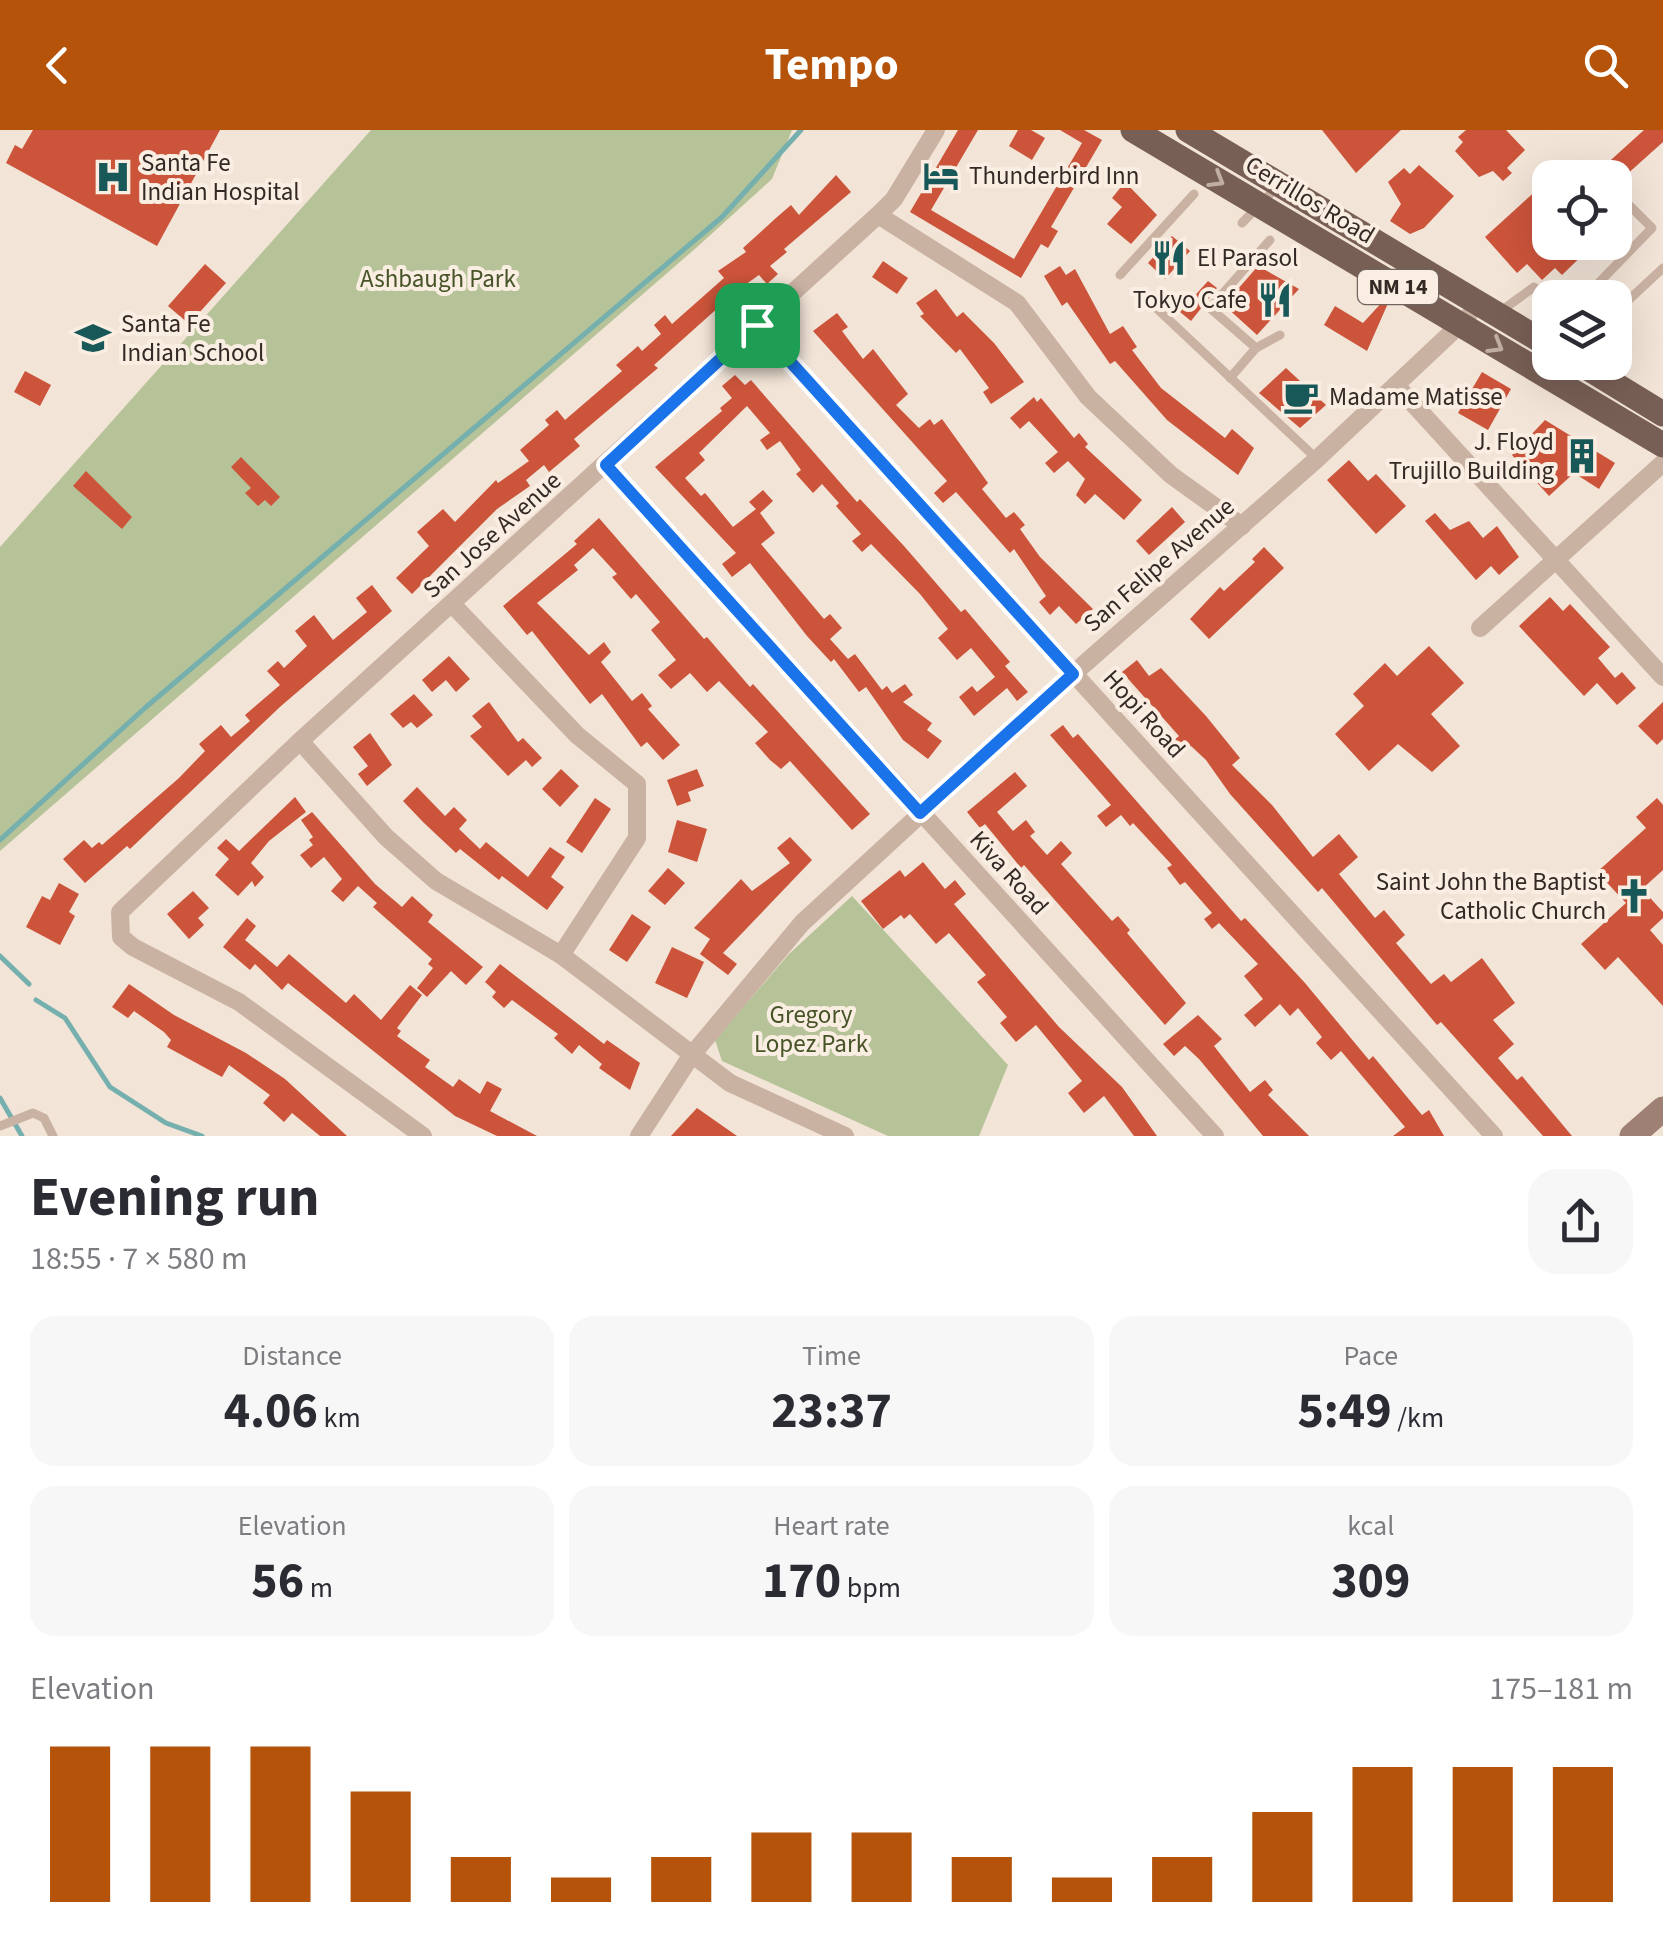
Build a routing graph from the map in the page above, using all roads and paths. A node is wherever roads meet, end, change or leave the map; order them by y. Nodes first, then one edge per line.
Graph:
1 (936, 130) edge
2 (1133, 130) edge
3 (1188, 130) edge
4 (1279, 186) junction
5 (1194, 194) dead end
6 (1632, 208) edge
7 (1251, 213) junction
8 (878, 215) junction
9 (1652, 228) junction
10 (1663, 238) edge
11 (1270, 240) dead end
12 (1663, 268) edge
13 (1120, 275) dead end
14 (1601, 280) edge
15 (1532, 288) edge
16 (1632, 297) edge
17 (1152, 305) dead end
18 (1487, 309) junction
19 (757, 325) junction
20 (1462, 325) junction
21 (1532, 335) edge
22 (1280, 336) dead end
23 (1256, 348) junction
24 (1230, 378) junction
25 (1607, 380) edge
26 (1396, 385) junction
27 (1663, 414) edge
28 (1663, 445) edge
29 (1317, 460) junction
30 (1663, 463) edge
31 (606, 465) junction
32 (1242, 526) junction
33 (1556, 560) junction
34 (452, 605) junction
35 (1480, 628) dead end
36 (1073, 674) junction
37 (1663, 677) edge
38 (300, 741) junction
39 (920, 813) junction
40 (561, 955) junction
41 (691, 1056) junction
42 (1663, 1109) edge
43 (2, 1126) edge
44 (53, 1136) edge
45 (422, 1136) edge
46 (639, 1136) edge
47 (845, 1136) edge
48 (1215, 1136) edge
49 (1494, 1136) edge
50 (1632, 1136) edge

1 - 8 street, San Jose Avenue
2 -> 7 main road, Cerrillos Road / NM 14
3 - 4 main road, Cerrillos Road / NM 14
4 - 7 lane
4 - 18 main road, Cerrillos Road / NM 14
5 - 13 lane
6 - 9 lane
7 - 20 main road, Cerrillos Road / NM 14
8 - 19 street, San Jose Avenue
8 - 32 street
9 - 10 lane
9 - 14 lane
11 - 23 lane
12 - 16 lane
15 - 18 lane
17 - 24 lane
18 - 20 street, San Felipe Avenue
18 - 21 main road, Cerrillos Road / NM 14
19 - 31 street, San Jose Avenue
19 - 36 street, Hopi Road
20 - 26 street, San Felipe Avenue
20 -> 28 main road, Cerrillos Road / NM 14
22 - 23 lane
23 - 24 lane
24 - 29 lane
25 - 27 main road
26 - 29 street, San Felipe Avenue
26 - 33 street
29 - 32 street, San Felipe Avenue
30 - 33 street
31 - 34 street, San Jose Avenue
31 - 39 street, Kiva Road
32 - 36 street, San Felipe Avenue
33 - 35 street
33 - 37 street
34 - 38 street, San Jose Avenue
34 - 40 street
36 - 39 street, San Felipe Avenue
36 - 49 street, Hopi Road
38 - 40 street
38 - 45 street, San Jose Avenue
39 - 41 street, San Felipe Avenue
39 - 48 street, Kiva Road
40 - 41 street
41 - 46 street, San Felipe Avenue
41 - 47 street
42 - 50 street
43 - 44 lane

